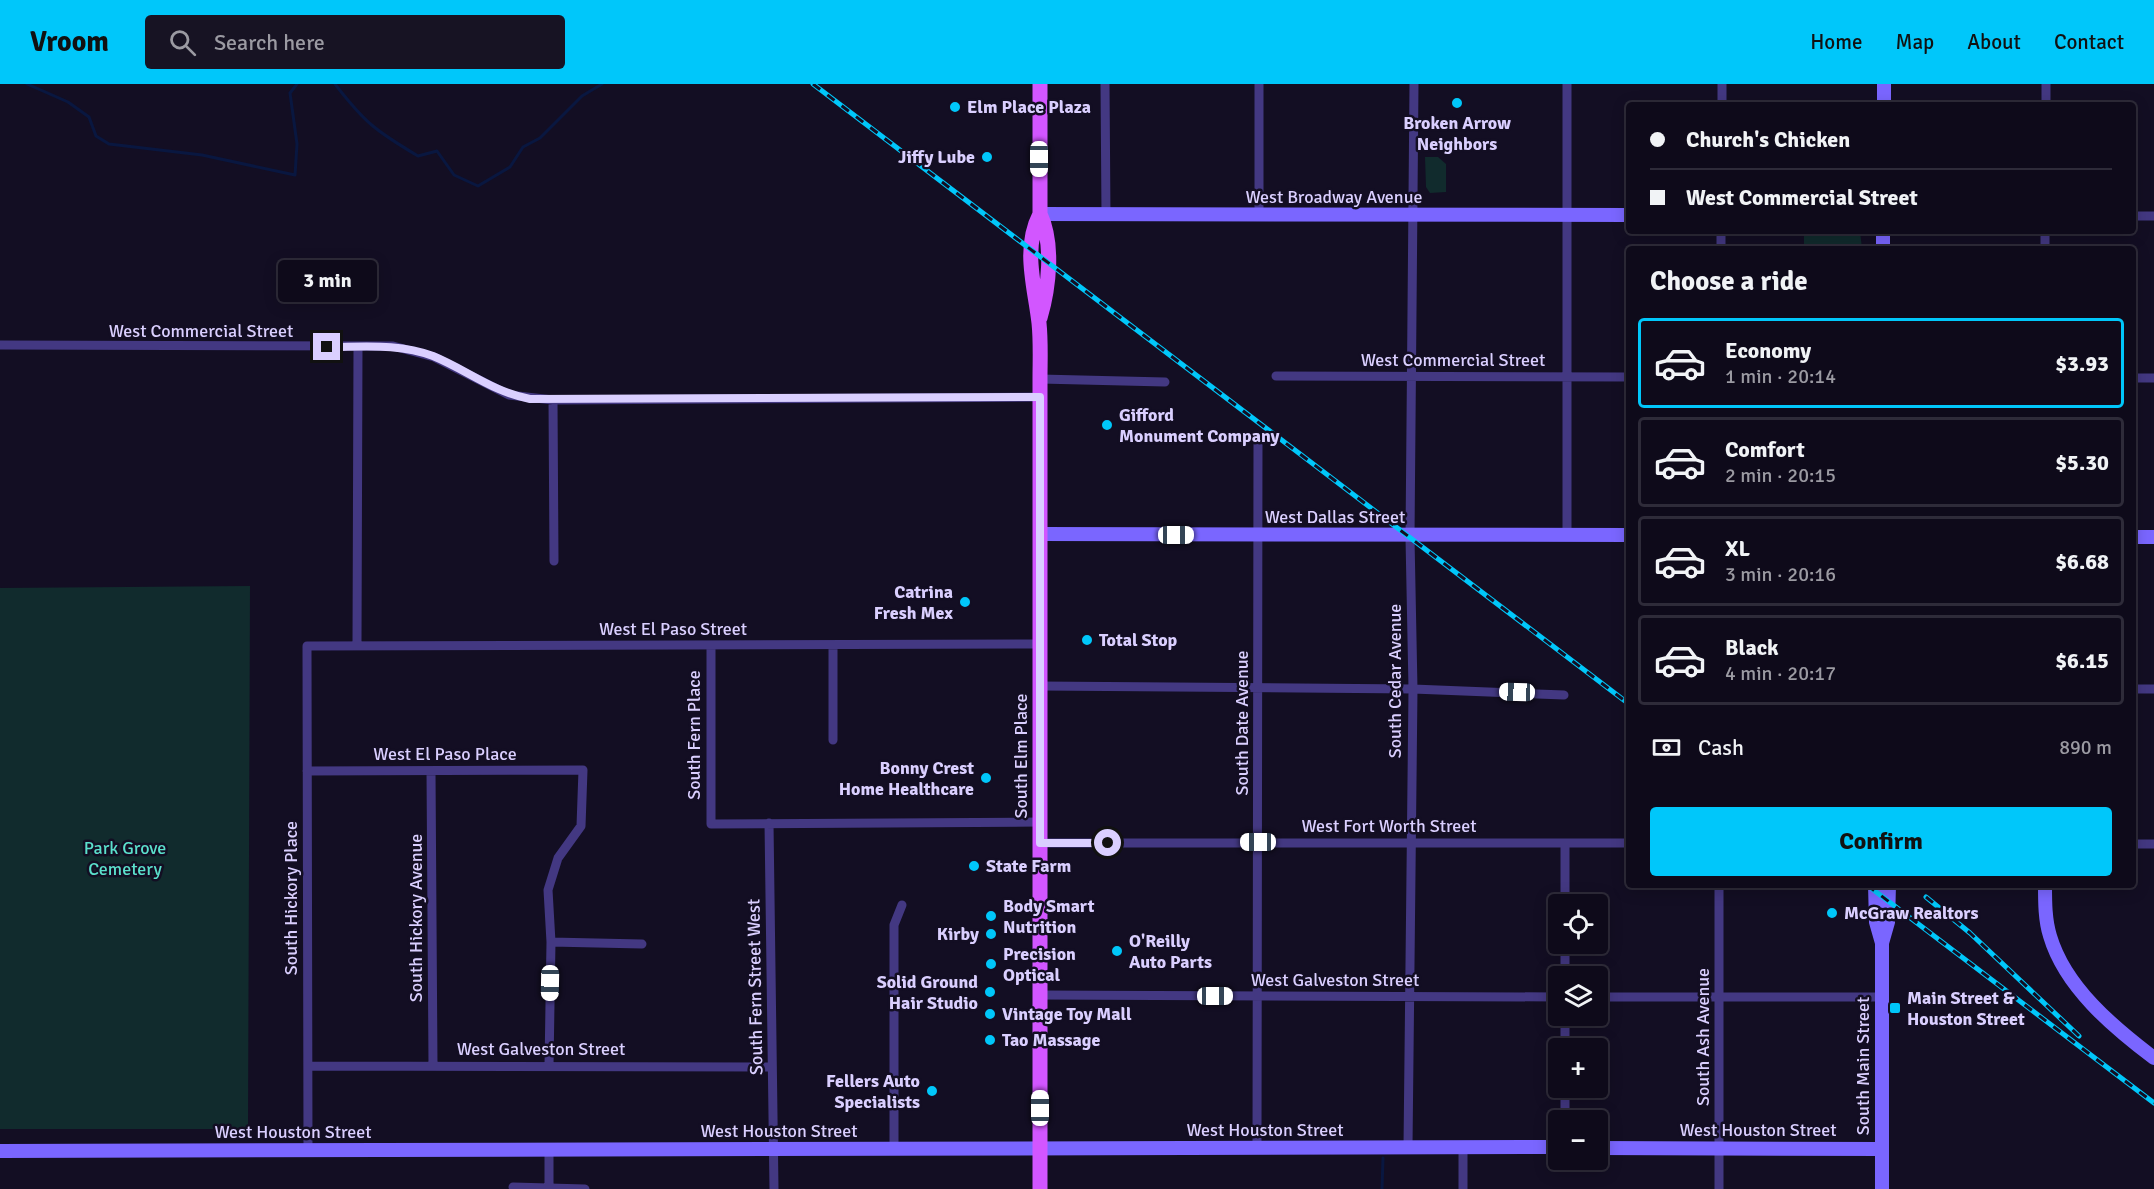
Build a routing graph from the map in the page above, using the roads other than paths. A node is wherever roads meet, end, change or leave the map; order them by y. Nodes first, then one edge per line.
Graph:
1 (1040, 84) edge
2 (1105, 84) edge
3 (1259, 84) edge
4 (1414, 84) edge
5 (1567, 84) edge
6 (1722, 84) edge
7 (1884, 84) edge
8 (2046, 84) edge
9 (1722, 102) edge
10 (1884, 102) edge
11 (2046, 102) edge
12 (1040, 214) junction
13 (1259, 214) junction
14 (1414, 214) junction
15 (1106, 215) junction
16 (1568, 215) junction
17 (1626, 215) edge
18 (2136, 216) edge
19 (2154, 216) edge
20 (0, 345) edge
21 (358, 347) junction
22 (1276, 376) dead end
23 (1412, 376) junction
24 (1567, 377) junction
25 (1626, 377) edge
26 (2136, 378) edge
27 (2154, 378) edge
28 (1040, 379) junction
29 (1165, 382) dead end
30 (1040, 397) junction
31 (552, 400) junction
32 (1257, 441) dead end
33 (1041, 534) junction
34 (1411, 535) junction
35 (1567, 535) junction
36 (1258, 536) junction
37 (1626, 536) edge
38 (2136, 537) edge
39 (2154, 537) edge
40 (554, 561) dead end
41 (1040, 644) junction
42 (357, 645) junction
43 (711, 645) junction
44 (833, 645) junction
45 (307, 646) joint
46 (1040, 686) junction
47 (1259, 689) junction
48 (1413, 689) junction
49 (2136, 689) edge
50 (2154, 689) edge
51 (1564, 695) dead end
52 (833, 741) dead end
53 (307, 771) junction
54 (431, 771) junction
55 (1040, 822) junction
56 (769, 823) junction
57 (1258, 842) junction
58 (1411, 842) junction
59 (1040, 843) junction
60 (1565, 843) junction
61 (1626, 843) edge
62 (2136, 844) edge
63 (2154, 844) edge
64 (1719, 888) edge
65 (1875, 888) edge
66 (1889, 888) edge
67 (2044, 888) edge
68 (1565, 894) edge
69 (902, 905) dead end
70 (551, 942) junction
71 (1882, 943) junction
72 (642, 944) dead end
73 (1040, 995) junction
74 (1410, 996) junction
75 (1548, 996) edge
76 (1258, 997) junction
77 (1608, 997) edge
78 (1719, 997) junction
79 (1881, 998) junction
80 (2154, 1058) edge
81 (433, 1065) junction
82 (309, 1066) junction
83 (549, 1066) junction
84 (772, 1066) junction
85 (1408, 1147) junction
86 (1463, 1147) junction
87 (1548, 1147) edge
88 (1719, 1147) junction
89 (894, 1148) junction
90 (1040, 1148) junction
91 (1257, 1148) junction
92 (1608, 1148) edge
93 (1881, 1149) junction
94 (308, 1150) junction
95 (549, 1150) junction
96 (774, 1150) junction
97 (0, 1151) edge
98 (513, 1187) dead end
99 (549, 1188) edge
100 (585, 1189) edge
101 (774, 1189) edge
102 (1040, 1189) edge
103 (1463, 1189) edge
104 (1719, 1189) edge
105 (1881, 1189) edge

1 - 12 main road, South Elm Place
2 - 15 street
3 - 13 street
4 - 14 street, South Cedar Avenue
5 - 16 street
6 - 9 street
7 - 10 main road
8 - 11 street
12 - 15 main road, West Broadway Avenue
12 - 28 main road, South Elm Place
13 - 14 main road, West Broadway Avenue
13 - 15 main road, West Broadway Avenue
14 - 16 main road, West Broadway Avenue
14 - 23 street, South Cedar Avenue
16 - 17 main road, West Broadway Avenue
16 - 24 street
18 - 19 street
20 - 21 street, West Commercial Street
21 - 31 street, West Commercial Street
21 - 42 street
22 - 23 street, West Commercial Street
23 - 24 street, West Commercial Street
23 - 34 street, South Cedar Avenue
24 - 25 street, West Commercial Street
24 - 35 street
26 - 27 street
28 - 29 street
28 - 30 main road, South Elm Place
30 - 31 street, West Commercial Street
30 - 33 main road, South Elm Place
31 - 40 street
32 - 36 street, South Date Avenue
33 - 36 main road, West Dallas Street
33 - 41 main road, South Elm Place
34 - 35 main road, West Dallas Street
34 - 36 main road, West Dallas Street
34 - 48 street, South Cedar Avenue
35 - 37 main road, West Dallas Street
36 - 47 street, South Date Avenue
38 - 39 main road
41 - 44 street, West El Paso Street
41 - 46 main road, South Elm Place
42 - 43 street, West El Paso Street
42 - 45 street, West El Paso Street
43 - 44 street, West El Paso Street
43 - 56 street, South Fern Place
44 - 52 street
45 - 53 street, South Hickory Place
46 - 47 street
46 - 55 main road, South Elm Place
47 - 48 street
47 - 57 street, South Date Avenue
48 - 51 street
48 - 58 street, South Cedar Avenue
49 - 50 street
53 - 54 street, West El Paso Place
53 - 82 street, South Hickory Place
54 - 70 street, West El Paso Place
54 - 81 street, South Hickory Avenue
55 - 56 street
55 - 59 main road, South Elm Place
56 - 84 street, South Fern Street West
57 - 58 street, West Fort Worth Street
57 - 59 street, West Fort Worth Street
57 - 76 street, South Date Avenue
58 - 60 street, West Fort Worth Street
58 - 74 street, South Cedar Avenue
59 - 73 main road, South Elm Place
60 - 61 street, West Fort Worth Street
60 - 68 street
62 - 63 street
64 - 78 street, South Ash Avenue
65 - 71 main road, South Main Street
66 - 71 main road, South Main Street
67 - 80 main road
69 - 89 street
70 - 72 street
70 - 83 street
71 - 79 main road, South Main Street
73 - 76 street, West Galveston Street
73 - 90 main road, South Elm Place
74 - 75 street, West Galveston Street
74 - 76 street, West Galveston Street
74 - 85 street, South Cedar Avenue
76 - 91 street, South Date Avenue
77 - 78 street
78 - 79 street
78 - 88 street, South Ash Avenue
79 - 93 main road, South Main Street
81 - 82 street, West Galveston Street
81 - 83 street, West Galveston Street
82 - 94 street, South Hickory Place
83 - 84 street, West Galveston Street
84 - 96 street, South Fern Street West
85 - 86 main road, West Houston Street
85 - 91 main road, West Houston Street
86 - 87 main road, West Houston Street
86 - 103 street
88 - 92 main road, West Houston Street
88 - 93 main road, West Houston Street
88 - 104 street, South Ash Avenue
89 - 90 main road, West Houston Street
89 - 96 main road, West Houston Street
90 - 91 main road, West Houston Street
90 - 102 main road, South Elm Place
93 - 105 main road, South Main Street
94 - 95 main road, West Houston Street
94 - 97 main road, West Houston Street
95 - 96 main road, West Houston Street
95 - 99 street
96 - 101 street, South Fern Street West
98 - 99 street
99 - 100 street

